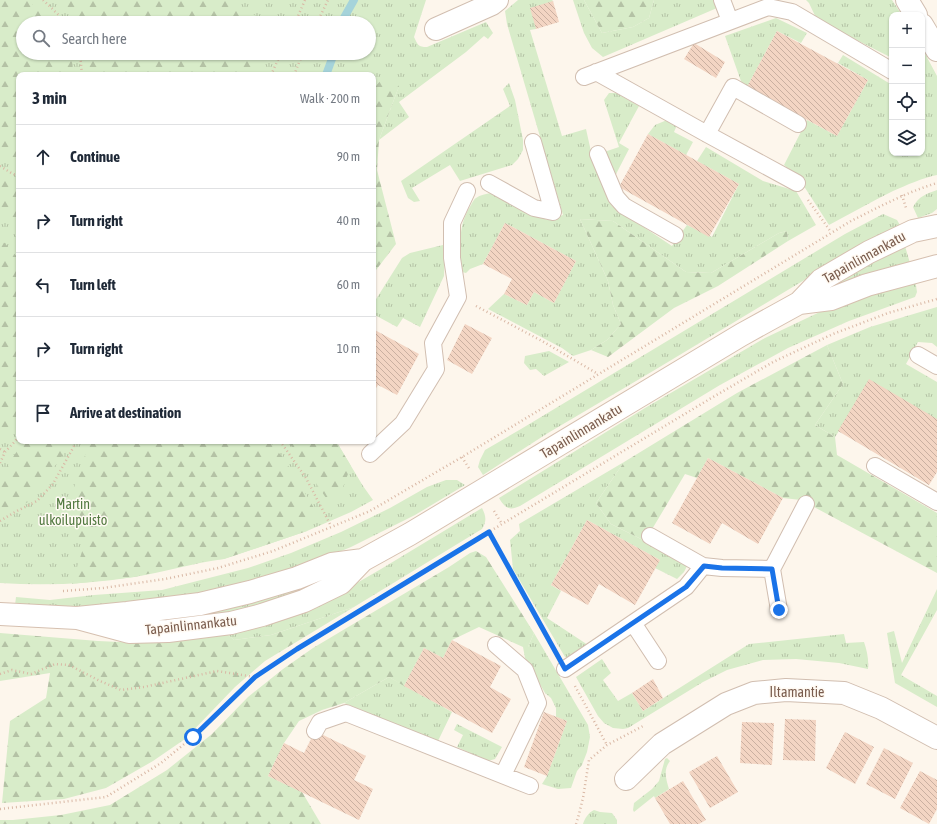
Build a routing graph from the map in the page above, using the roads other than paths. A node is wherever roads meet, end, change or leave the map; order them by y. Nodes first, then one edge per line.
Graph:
1 (497, 0) edge
2 (722, 0) edge
3 (907, 0) edge
4 (914, 12) edge
5 (730, 21) junction
6 (436, 29) dead end
7 (925, 30) edge
8 (937, 50) edge
9 (889, 69) edge
10 (798, 124) dead end
11 (707, 134) junction
12 (533, 142) dead end
13 (598, 154) dead end
14 (488, 183) dead end
15 (797, 183) road end
16 (467, 191) dead end
17 (937, 226) edge
18 (675, 235) dead end
19 (937, 266) edge
20 (799, 303) junction
21 (918, 355) dead end
22 (937, 366) edge
23 (370, 454) dead end
24 (875, 466) dead end
25 (937, 502) edge
26 (806, 504) dead end
27 (650, 536) dead end
28 (704, 566) junction
29 (772, 569) junction
30 (779, 610) dead end
31 (6, 614) edge
32 (633, 623) junction
33 (496, 645) dead end
34 (658, 661) dead end
35 (565, 669) road end
36 (315, 731) dead end
37 (937, 738) edge
38 (503, 775) junction
39 (626, 779) dead end
40 (530, 786) dead end

1 - 6 street
2 - 5 lane
3 - 4 street
5 - 9 lane
5 - 11 lane
7 - 8 street
10 - 11 lane
11 - 15 lane
12 - 14 lane
13 - 18 lane
16 - 23 lane
17 - 20 street, Tapainlinnankatu
19 - 20 street, Tapainlinnankatu
20 - 31 street, Tapainlinnankatu
21 - 22 lane
24 - 25 lane
26 - 29 lane
27 - 28 lane
28 - 29 lane
28 - 32 lane
29 - 30 lane
32 - 34 lane
32 - 35 lane
33 - 38 lane
36 - 38 lane
37 - 39 street, Iltamantie
38 - 40 lane

